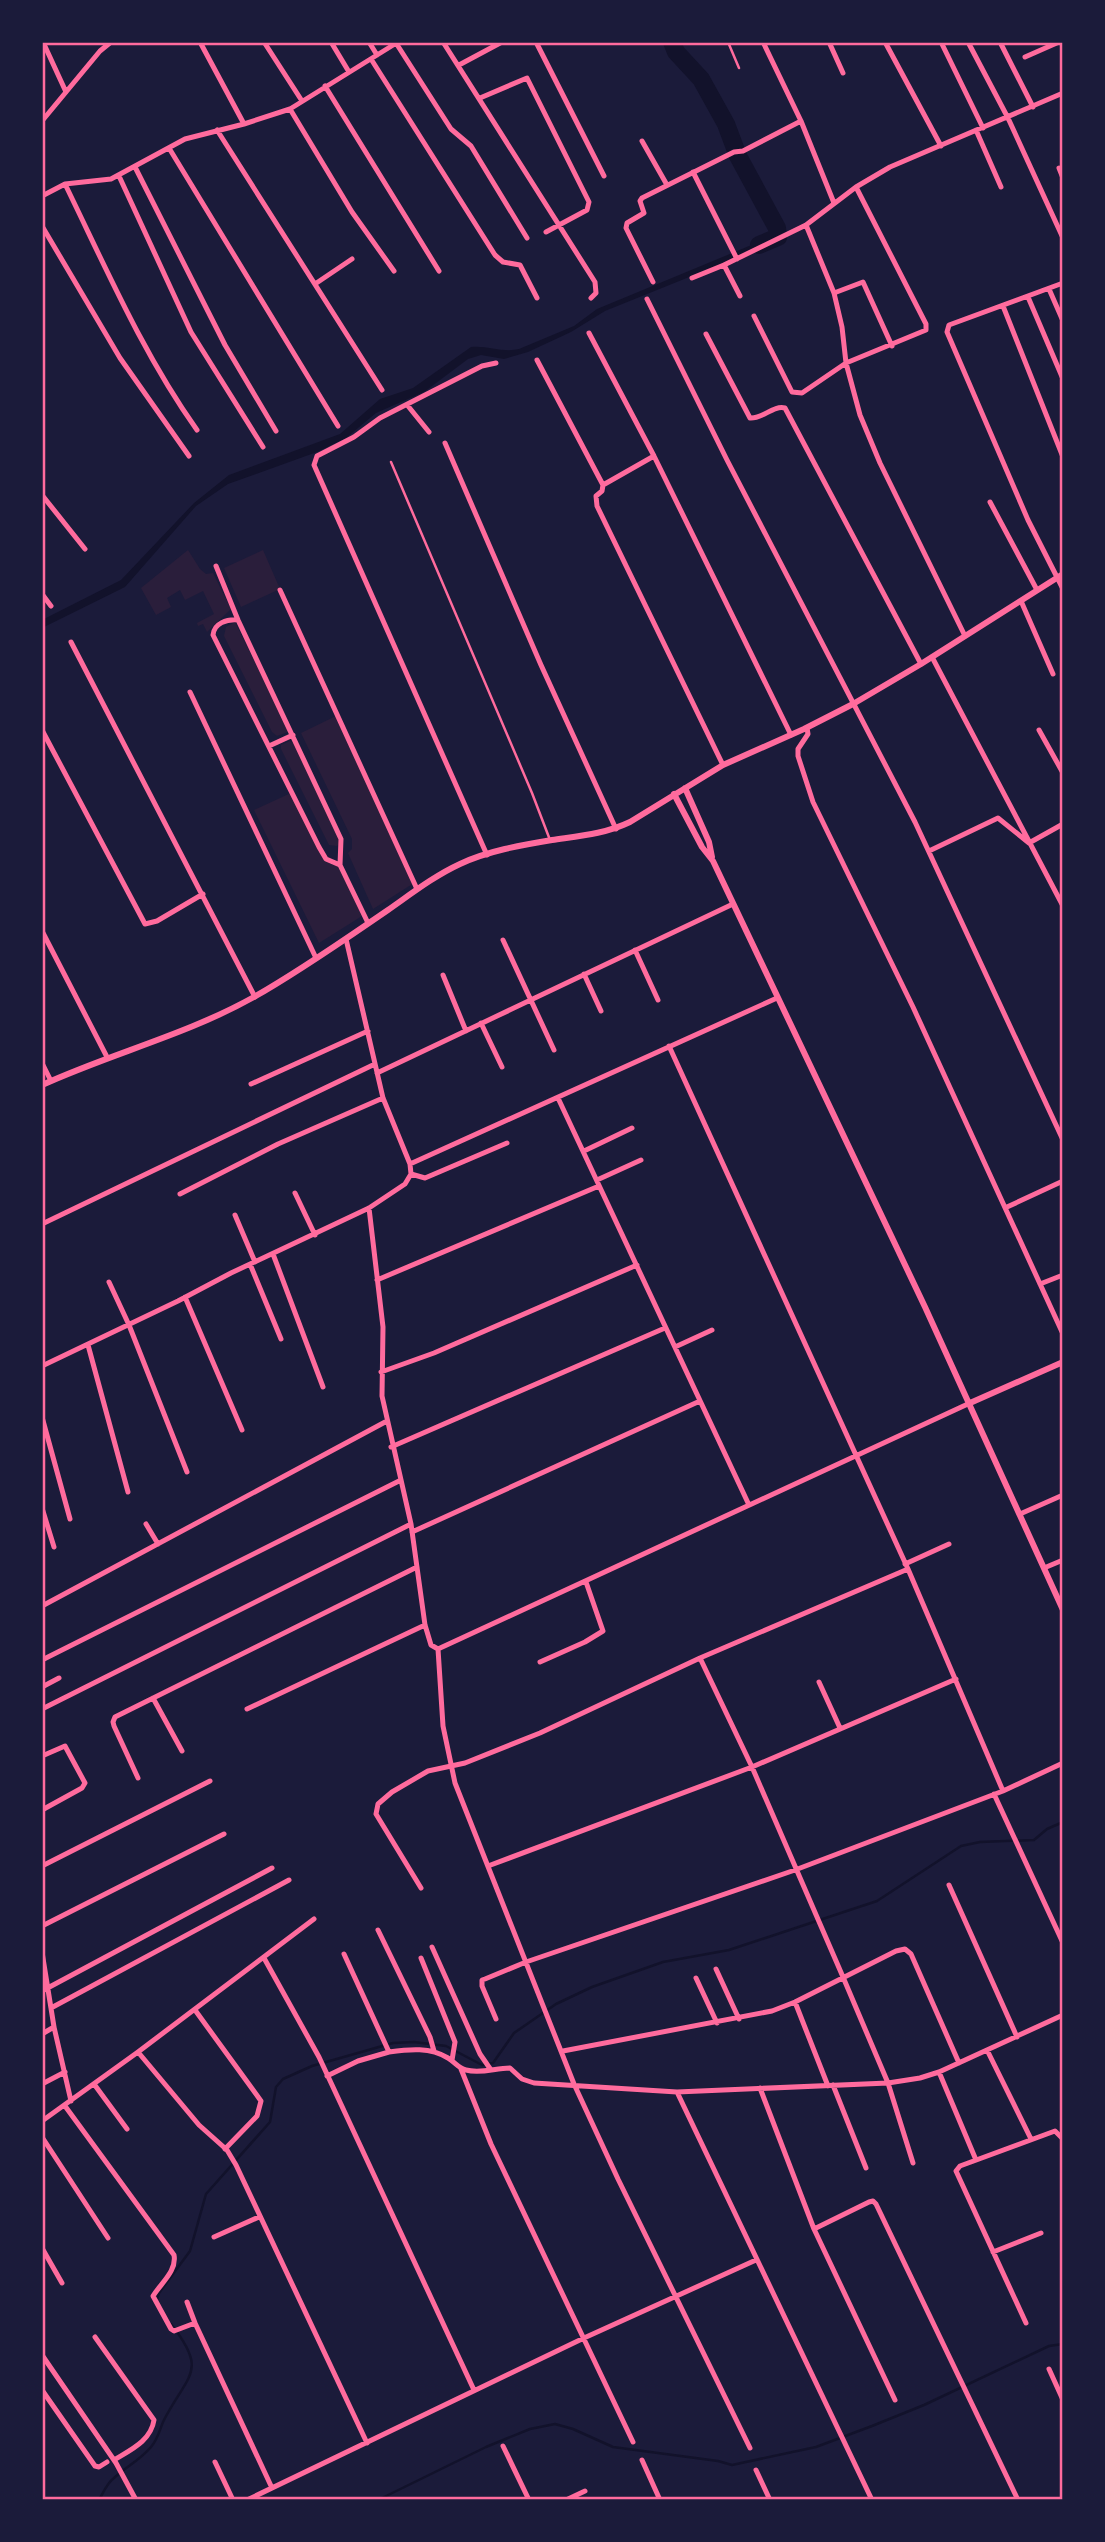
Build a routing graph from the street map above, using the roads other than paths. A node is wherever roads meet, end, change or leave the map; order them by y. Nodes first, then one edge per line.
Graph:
1 (43, 42) edge
2 (95, 42) edge
3 (111, 42) edge
4 (200, 42) edge
5 (264, 42) edge
6 (331, 42) edge
7 (369, 42) edge
8 (443, 42) edge
9 (502, 42) edge
10 (536, 42) edge
11 (728, 42) edge
12 (763, 42) edge
13 (829, 42) edge
14 (885, 42) edge
15 (941, 42) edge
16 (968, 42) edge
17 (1000, 42) edge
18 (1059, 42) edge
19 (397, 43) edge
20 (100, 51) junction
21 (374, 57) junction
22 (1025, 57) dead end
23 (459, 65) junction
24 (739, 68) dead end
25 (349, 72) junction
26 (843, 73) dead end
27 (326, 86) junction
28 (66, 92) junction
29 (1063, 93) edge
30 (480, 98) junction
31 (302, 101) junction
32 (1033, 107) junction
33 (290, 109) junction
34 (43, 116) edge
35 (1008, 118) junction
36 (801, 121) junction
37 (244, 124) junction
38 (980, 129) junction
39 (217, 130) junction
40 (642, 141) dead end
41 (941, 146) junction
42 (169, 148) junction
43 (135, 167) junction
44 (1059, 168) dead end
45 (693, 172) junction
46 (119, 176) junction
47 (604, 176) dead end
48 (1063, 178) edge
49 (65, 184) junction
50 (667, 185) junction
51 (856, 187) junction
52 (1001, 187) dead end
53 (42, 196) edge
54 (834, 203) junction
55 (560, 225) junction
56 (806, 225) junction
57 (42, 226) edge
58 (546, 232) dead end
59 (527, 238) dead end
60 (1063, 238) edge
61 (737, 258) junction
62 (352, 259) dead end
63 (724, 265) junction
64 (394, 271) dead end
65 (439, 271) dead end
66 (692, 278) dead end
67 (653, 282) dead end
68 (314, 284) junction
69 (1063, 284) edge
70 (1049, 289) junction
71 (834, 293) junction
72 (740, 296) dead end
73 (1028, 297) junction
74 (537, 298) dead end
75 (591, 298) dead end
76 (647, 299) dead end
77 (1003, 306) junction
78 (754, 316) dead end
79 (1063, 321) edge
80 (589, 333) dead end
81 (706, 334) dead end
82 (892, 346) junction
83 (537, 360) dead end
84 (496, 363) dead end
85 (846, 363) junction
86 (1063, 379) edge
87 (382, 390) dead end
88 (408, 406) junction
89 (338, 426) dead end
90 (197, 430) dead end
91 (276, 431) dead end
92 (429, 432) dead end
93 (445, 443) dead end
94 (263, 447) dead end
95 (189, 456) dead end
96 (654, 456) junction
97 (1063, 457) edge
98 (391, 462) dead end
99 (603, 485) junction
100 (42, 495) edge
101 (990, 502) dead end
102 (85, 549) dead end
103 (216, 566) dead end
104 (1060, 575) edge
105 (1063, 589) edge
106 (280, 590) dead end
107 (1037, 590) junction
108 (42, 594) edge
109 (1021, 601) junction
110 (51, 606) dead end
111 (238, 620) junction
112 (965, 636) junction
113 (71, 642) dead end
114 (932, 657) junction
115 (920, 664) junction
116 (1053, 674) dead end
117 (190, 692) dead end
118 (853, 704) junction
119 (807, 728) junction
120 (42, 730) edge
121 (1040, 730) dead end
122 (293, 735) junction
123 (791, 735) junction
124 (270, 746) junction
125 (723, 765) junction
126 (1063, 773) edge
127 (685, 788) junction
128 (674, 794) junction
129 (1063, 824) edge
130 (616, 829) junction
131 (550, 840) junction
132 (1029, 843) junction
133 (929, 852) junction
134 (487, 855) junction
135 (713, 861) junction
136 (340, 865) junction
137 (417, 890) junction
138 (203, 894) junction
139 (733, 904) junction
140 (1063, 906) edge
141 (368, 923) junction
142 (42, 931) edge
143 (503, 940) dead end
144 (347, 944) junction
145 (635, 950) junction
146 (316, 958) junction
147 (584, 974) junction
148 (443, 975) dead end
149 (255, 997) junction
150 (777, 998) junction
151 (530, 999) junction
152 (658, 1000) dead end
153 (601, 1011) dead end
154 (481, 1023) junction
155 (368, 1031) junction
156 (466, 1031) junction
157 (669, 1046) junction
158 (554, 1050) dead end
159 (107, 1057) junction
160 (42, 1063) edge
161 (375, 1064) junction
162 (502, 1067) dead end
163 (377, 1073) junction
164 (51, 1081) junction
165 (251, 1084) dead end
166 (42, 1085) edge
167 (383, 1098) junction
168 (558, 1098) junction
169 (632, 1128) dead end
170 (1063, 1140) edge
171 (507, 1143) dead end
172 (584, 1151) junction
173 (641, 1160) dead end
174 (410, 1164) junction
175 (411, 1174) junction
176 (1063, 1181) edge
177 (598, 1183) junction
178 (295, 1193) dead end
179 (180, 1194) dead end
180 (369, 1208) junction
181 (1007, 1208) junction
182 (235, 1216) dead end
183 (42, 1224) edge
184 (315, 1235) junction
185 (272, 1254) junction
186 (252, 1263) junction
187 (637, 1265) junction
188 (1063, 1275) edge
189 (377, 1280) junction
190 (109, 1282) dead end
191 (1040, 1284) junction
192 (185, 1297) junction
193 (129, 1325) junction
194 (666, 1328) junction
195 (712, 1331) dead end
196 (1063, 1334) edge
197 (281, 1339) dead end
198 (88, 1345) junction
199 (675, 1347) junction
200 (1063, 1362) edge
201 (42, 1366) edge
202 (381, 1372) junction
203 (323, 1387) dead end
204 (700, 1401) junction
205 (970, 1403) junction
206 (42, 1417) edge
207 (387, 1421) junction
208 (242, 1430) dead end
209 (391, 1447) junction
210 (854, 1456) junction
211 (187, 1472) dead end
212 (399, 1481) junction
213 (128, 1492) dead end
214 (1063, 1494) edge
215 (749, 1505) junction
216 (42, 1508) edge
217 (1020, 1514) junction
218 (69, 1519) dead end
219 (146, 1524) dead end
220 (411, 1524) junction
221 (412, 1532) junction
222 (158, 1544) junction
223 (949, 1544) dead end
224 (54, 1547) dead end
225 (1063, 1560) edge
226 (906, 1566) junction
227 (417, 1567) junction
228 (1044, 1568) junction
229 (586, 1582) junction
230 (42, 1606) edge
231 (1063, 1610) edge
232 (425, 1625) junction
233 (438, 1649) junction
234 (700, 1658) junction
235 (42, 1660) edge
236 (540, 1662) dead end
237 (59, 1678) dead end
238 (956, 1679) junction
239 (819, 1682) dead end
240 (42, 1687) edge
241 (153, 1698) junction
242 (42, 1709) edge
243 (247, 1709) dead end
244 (840, 1728) junction
245 (182, 1751) dead end
246 (42, 1756) edge
247 (1063, 1763) edge
248 (752, 1767) junction
249 (450, 1768) junction
250 (138, 1778) dead end
251 (210, 1781) dead end
252 (1003, 1791) junction
253 (994, 1794) junction
254 (42, 1810) edge
255 (224, 1833) dead end
256 (42, 1866) edge
257 (488, 1866) junction
258 (272, 1868) dead end
259 (796, 1870) junction
260 (289, 1880) dead end
261 (949, 1885) dead end
262 (421, 1888) dead end
263 (314, 1919) dead end
264 (42, 1926) edge
265 (378, 1930) dead end
266 (1063, 1943) edge
267 (432, 1947) dead end
268 (42, 1952) edge
269 (344, 1954) dead end
270 (264, 1958) junction
271 (421, 1958) dead end
272 (526, 1962) junction
273 (716, 1969) dead end
274 (844, 1977) junction
275 (696, 1978) dead end
276 (49, 1986) junction
277 (42, 1990) edge
278 (795, 2002) junction
279 (51, 2008) junction
280 (195, 2010) junction
281 (1063, 2015) edge
282 (496, 2019) dead end
283 (739, 2019) junction
284 (718, 2023) junction
285 (54, 2027) junction
286 (42, 2034) edge
287 (1017, 2037) junction
288 (389, 2050) junction
289 (434, 2050) junction
290 (987, 2050) junction
291 (138, 2052) junction
292 (563, 2052) junction
293 (453, 2059) junction
294 (958, 2063) junction
295 (461, 2069) junction
296 (490, 2069) junction
297 (65, 2072) junction
298 (939, 2072) junction
299 (325, 2074) junction
300 (888, 2083) junction
301 (42, 2084) edge
302 (94, 2084) junction
303 (574, 2084) junction
304 (831, 2085) junction
305 (760, 2088) junction
306 (677, 2092) junction
307 (71, 2101) junction
308 (65, 2106) junction
309 (42, 2121) edge
310 (127, 2129) dead end
311 (42, 2137) edge
312 (1031, 2139) junction
313 (1063, 2139) edge
314 (226, 2150) junction
315 (976, 2160) junction
316 (914, 2163) dead end
317 (866, 2168) dead end
318 (259, 2217) junction
319 (814, 2229) junction
320 (1041, 2233) dead end
321 (214, 2237) dead end
322 (108, 2238) dead end
323 (42, 2248) edge
324 (993, 2252) junction
325 (756, 2260) junction
326 (62, 2283) dead end
327 (676, 2296) junction
328 (187, 2302) dead end
329 (195, 2323) junction
330 (1026, 2323) dead end
331 (95, 2337) dead end
332 (584, 2338) junction
333 (42, 2355) edge
334 (1049, 2369) dead end
335 (474, 2390) junction
336 (43, 2394) edge
337 (895, 2400) dead end
338 (1063, 2400) edge
339 (634, 2442) dead end
340 (367, 2443) junction
341 (503, 2446) dead end
342 (750, 2448) dead end
343 (642, 2460) dead end
344 (115, 2461) junction
345 (107, 2462) dead end
346 (215, 2462) dead end
347 (756, 2470) dead end
348 (272, 2488) junction
349 (585, 2491) dead end
350 (136, 2500) edge
351 (233, 2500) edge
352 (247, 2500) edge
353 (529, 2500) edge
354 (566, 2500) edge
355 (660, 2500) edge
356 (770, 2500) edge
357 (872, 2500) edge
358 (1018, 2500) edge

1 - 28 street
2 - 20 street
3 - 20 street
4 - 37 street
5 - 31 street
6 - 25 street
7 - 21 street
8 - 23 street
9 - 23 street
10 - 47 street
11 - 24 lane
12 - 36 street
13 - 26 street
14 - 41 street
15 - 38 street
16 - 35 street
17 - 32 street
18 - 22 street
19 - 21 street
19 - 59 street
20 - 28 street
21 - 25 street
21 - 74 street
23 - 30 street
25 - 27 street
27 - 31 street
27 - 65 street
28 - 34 street
29 - 32 street
30 - 55 street
30 - 55 street
31 - 33 street
32 - 35 street
33 - 37 street
33 - 64 street
35 - 38 street
35 - 60 street
36 - 45 street
36 - 54 street
37 - 39 street
38 - 41 street
38 - 52 street
39 - 42 street
39 - 68 street
40 - 50 street
41 - 51 street
42 - 43 street
42 - 89 street
43 - 46 street
43 - 91 street
44 - 48 street
45 - 50 street
45 - 61 street
46 - 49 street
46 - 94 street
49 - 53 street
49 - 90 street
50 - 67 street
51 - 54 street
51 - 82 street
54 - 56 street
55 - 58 street
55 - 75 street
56 - 61 street
56 - 71 street
57 - 95 street
61 - 63 street
62 - 68 street
63 - 66 street
63 - 72 street
68 - 87 street
69 - 70 street
70 - 73 street
70 - 79 street
71 - 82 street
71 - 85 street
73 - 77 street
73 - 86 street
76 - 118 street
77 - 97 street
77 - 104 street
78 - 85 street
80 - 96 street
81 - 115 street
82 - 85 street
83 - 99 street
84 - 88 street
85 - 112 street
88 - 92 street
88 - 134 street
93 - 130 street
96 - 99 street
96 - 123 street
98 - 131 lane
99 - 125 street
100 - 102 street
101 - 107 street
103 - 111 street
104 - 105 street
104 - 107 street
106 - 137 street
107 - 109 street
108 - 110 street
109 - 112 street
109 - 116 street
111 - 122 street
111 - 124 street
112 - 114 street
113 - 138 street
114 - 115 street
114 - 132 street
115 - 118 street
117 - 146 street
118 - 119 street
118 - 133 street
119 - 123 street
119 - 181 street
120 - 138 street
121 - 126 street
122 - 124 street
122 - 136 street
123 - 125 street
124 - 136 street
125 - 127 street
127 - 128 street
127 - 135 street
128 - 130 street
128 - 135 street
129 - 132 street
130 - 131 street
131 - 134 street
132 - 133 street
132 - 140 street
133 - 170 street
134 - 137 street
135 - 139 street
136 - 141 street
137 - 141 street
138 - 149 street
139 - 145 street
139 - 150 street
141 - 144 street
142 - 159 street
143 - 151 street
144 - 146 street
144 - 155 street
145 - 147 street
145 - 152 street
146 - 149 street
147 - 151 street
147 - 153 street
148 - 156 street
149 - 159 street
150 - 157 street
150 - 205 street
151 - 154 street
151 - 158 street
154 - 156 street
154 - 162 street
155 - 161 street
155 - 165 street
156 - 163 street
157 - 168 street
157 - 210 street
159 - 164 street
160 - 164 street
161 - 163 street
161 - 183 street
163 - 167 street
164 - 166 street
167 - 174 street
167 - 179 street
168 - 172 street
168 - 174 street
169 - 172 street
171 - 175 street
172 - 177 street
173 - 177 street
174 - 175 street
175 - 180 street
176 - 181 street
177 - 187 street
177 - 189 street
178 - 184 street
180 - 184 street
180 - 189 street
181 - 191 street
182 - 186 street
184 - 185 street
185 - 186 street
185 - 203 street
186 - 192 street
186 - 197 street
187 - 194 street
187 - 202 street
188 - 191 street
189 - 202 street
190 - 193 street
191 - 196 street
192 - 193 street
192 - 208 street
193 - 198 street
193 - 211 street
194 - 199 street
194 - 209 street
195 - 199 street
198 - 201 street
198 - 213 street
199 - 204 street
200 - 205 street
202 - 207 street
204 - 215 street
204 - 221 street
205 - 210 street
205 - 217 street
206 - 218 street
207 - 209 street
207 - 222 street
209 - 212 street
210 - 215 street
210 - 226 street
212 - 220 street
212 - 235 street
214 - 217 street
215 - 229 street
216 - 224 street
217 - 228 street
219 - 222 street
220 - 221 street
220 - 242 street
221 - 227 street
222 - 230 street
223 - 226 street
225 - 228 street
226 - 234 street
226 - 238 street
227 - 232 street
227 - 241 street
228 - 231 street
229 - 233 street
229 - 236 street
232 - 233 street
232 - 243 street
233 - 249 street
234 - 248 street
234 - 249 street
237 - 240 street
238 - 244 street
238 - 252 street
239 - 244 street
241 - 245 street
241 - 250 street
244 - 248 street
246 - 254 street
247 - 252 street
248 - 257 street
248 - 259 street
249 - 257 street
249 - 262 street
251 - 256 street
252 - 253 street
253 - 259 street
253 - 266 street
255 - 264 street
257 - 272 street
258 - 276 street
259 - 272 street
259 - 274 street
260 - 279 street
261 - 287 street
263 - 270 street
265 - 289 street
267 - 296 street
268 - 276 street
269 - 288 street
270 - 280 street
270 - 299 street
271 - 293 street
272 - 282 street
272 - 292 street
273 - 283 street
274 - 278 street
274 - 294 street
274 - 300 street
275 - 284 street
276 - 277 street
276 - 279 street
278 - 283 street
278 - 304 street
279 - 285 street
280 - 291 street
280 - 314 street
281 - 287 street
283 - 284 street
284 - 292 street
285 - 286 street
285 - 297 street
287 - 290 street
288 - 289 street
288 - 299 street
289 - 293 street
290 - 294 street
290 - 312 street
291 - 302 street
291 - 314 street
292 - 303 street
293 - 295 street
294 - 298 street
295 - 296 street
295 - 332 street
296 - 303 street
297 - 301 street
297 - 307 street
298 - 300 street
298 - 315 street
299 - 335 street
300 - 304 street
300 - 316 street
302 - 307 street
302 - 310 street
303 - 306 street
303 - 327 street
304 - 305 street
304 - 317 street
305 - 306 street
305 - 319 street
306 - 325 street
307 - 308 street
308 - 309 street
308 - 329 street
311 - 322 street
312 - 313 street
312 - 315 street
314 - 318 street
315 - 324 street
318 - 321 street
318 - 340 street
319 - 337 street
319 - 358 street
320 - 324 street
323 - 326 street
324 - 330 street
325 - 327 street
325 - 357 street
327 - 332 street
327 - 342 street
328 - 329 street
329 - 348 street
331 - 344 street
332 - 335 street
332 - 339 street
333 - 344 street
334 - 338 street
335 - 340 street
336 - 345 street
340 - 348 street
341 - 353 street
343 - 355 street
344 - 350 street
346 - 351 street
347 - 356 street
348 - 352 street
349 - 354 street

